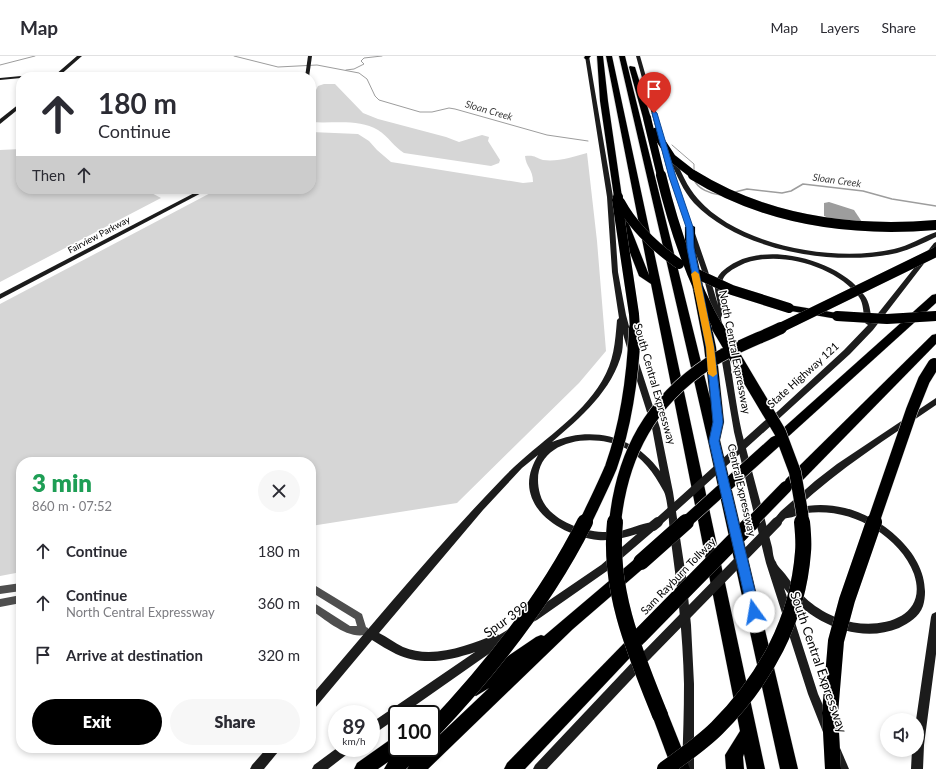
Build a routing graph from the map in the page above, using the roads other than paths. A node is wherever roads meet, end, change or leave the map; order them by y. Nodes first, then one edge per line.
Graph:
1 (80, 56) edge
2 (310, 56) edge
3 (600, 56) edge
4 (609, 56) edge
5 (622, 56) edge
6 (630, 56) edge
7 (638, 56) edge
8 (587, 57) edge
9 (61, 72) edge
10 (308, 72) edge
11 (16, 79) edge
12 (0, 81) edge
13 (16, 109) edge
14 (647, 118) junction
15 (0, 122) edge
16 (662, 141) junction
17 (196, 194) edge
18 (614, 197) junction
19 (936, 225) edge
20 (690, 227) junction
21 (936, 234) edge
22 (936, 244) edge
23 (936, 252) edge
24 (656, 283) junction
25 (0, 297) edge
26 (936, 297) edge
27 (622, 315) junction
28 (936, 316) edge
29 (718, 318) junction
30 (870, 328) junction
31 (936, 338) edge
32 (935, 363) edge
33 (936, 402) edge
34 (714, 441) junction
35 (669, 492) junction
36 (793, 509) junction
37 (653, 526) joint
38 (637, 535) junction
39 (771, 563) junction
40 (16, 587) edge
41 (0, 590) edge
42 (316, 590) edge
43 (16, 600) edge
44 (0, 603) edge
45 (316, 608) edge
46 (936, 617) edge
47 (568, 624) junction
48 (366, 632) junction
49 (508, 634) junction
50 (316, 697) edge
51 (440, 714) edge
52 (440, 722) edge
53 (380, 724) edge
54 (748, 733) junction
55 (388, 751) edge
56 (270, 753) edge
57 (334, 757) edge
58 (405, 757) edge
59 (256, 769) edge
60 (318, 769) edge
61 (363, 769) edge
62 (393, 769) edge
63 (416, 769) edge
64 (513, 769) edge
65 (539, 769) edge
66 (665, 769) edge
67 (681, 769) edge
68 (688, 769) edge
69 (735, 769) edge
70 (756, 769) edge
71 (789, 769) edge
72 (833, 769) edge
73 (843, 769) edge
74 (917, 769) edge

1 - 9 main road
2 - 10 main road
3 - 18 highway
4 - 24 highway
5 - 34 highway, Central Expressway
6 - 14 highway
7 - 16 main road, North Central Expressway
8 - 18 main road, South Central Expressway
11 - 12 main road
13 - 15 main road
14 - 19 highway, bridge
14 - 66 highway, bridge
16 - 20 main road, North Central Expressway
16 - 21 main road
17 - 25 main road, Fairview Parkway
18 - 24 highway
18 - 27 main road, South Central Expressway
18 - 28 highway, bridge
18 - 52 highway, bridge
20 - 29 main road, North Central Expressway
20 - 34 highway
22 - 30 main road, State Highway 121
23 - 67 highway, bridge
24 - 54 highway
26 - 47 highway, bridge
27 - 35 main road, South Central Expressway
27 - 48 main road
29 - 30 main road
29 - 39 main road, North Central Expressway
30 - 37 main road, State Highway 121, bridge
31 - 64 highway, Sam Rayburn Tollway, bridge
32 - 72 highway, bridge
33 - 36 main road
34 - 71 highway, Central Expressway
35 - 38 main road
35 - 68 main road, South Central Expressway
36 - 39 main road
36 - 65 main road, bridge
37 - 38 main road, Spur 399
38 - 49 main road, Spur 399
39 - 73 main road, South Central Expressway
40 - 41 street
42 - 48 street
43 - 44 street
45 - 48 street
46 - 74 main road
47 - 51 highway
47 - 63 highway
48 - 49 main road
48 - 50 main road
49 - 53 main road, Spur 399
54 - 69 highway
54 - 70 highway
55 - 61 highway
56 - 59 main road
57 - 60 main road
58 - 62 highway

